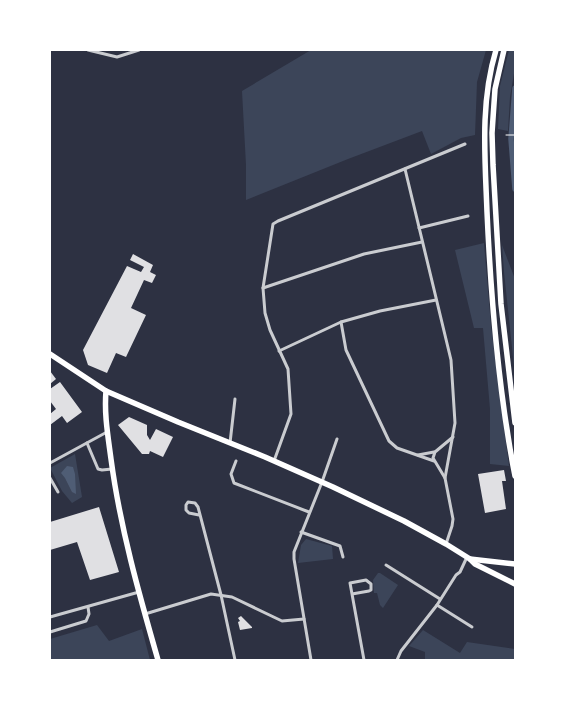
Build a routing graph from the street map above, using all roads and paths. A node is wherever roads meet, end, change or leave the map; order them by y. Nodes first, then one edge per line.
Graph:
1 (88, 50) edge
2 (139, 50) edge
3 (496, 50) edge
4 (504, 50) edge
5 (515, 130) edge
6 (515, 134) edge
7 (506, 135) dead end
8 (465, 144) dead end
9 (405, 169) junction
10 (468, 216) dead end
11 (419, 228) junction
12 (422, 242) junction
13 (263, 288) junction
14 (436, 300) junction
15 (341, 322) junction
16 (279, 351) junction
17 (50, 354) edge
18 (106, 391) junction
19 (235, 399) dead end
20 (515, 423) edge
21 (107, 432) junction
22 (453, 437) junction
23 (337, 439) dead end
24 (86, 443) junction
25 (230, 444) junction
26 (440, 450) junction
27 (435, 452) junction
28 (449, 454) junction
29 (417, 455) junction
30 (236, 461) dead end
31 (274, 461) junction
32 (434, 462) junction
33 (50, 463) edge
34 (448, 463) junction
35 (437, 465) junction
36 (112, 469) junction
37 (515, 476) edge
38 (50, 478) edge
39 (445, 478) junction
40 (322, 482) junction
41 (58, 492) dead end
42 (309, 512) junction
43 (199, 515) junction
44 (301, 532) junction
45 (446, 544) junction
46 (343, 557) dead end
47 (468, 558) junction
48 (511, 563) edge
49 (386, 565) dead end
50 (503, 579) junction
51 (515, 584) edge
52 (140, 592) junction
53 (352, 594) junction
54 (221, 595) junction
55 (441, 599) junction
56 (437, 605) junction
57 (88, 607) junction
58 (144, 614) junction
59 (50, 617) edge
60 (304, 619) junction
61 (472, 627) dead end
62 (50, 632) edge
63 (158, 660) edge
64 (235, 660) edge
65 (311, 660) edge
66 (364, 660) edge
67 (397, 660) edge

1 - 2 street
3 - 37 main road
4 - 20 main road
5 - 6 path
6 - 7 path
8 - 9 street
9 - 11 street
9 - 13 street
10 - 11 street
11 - 12 street
12 - 13 street
12 - 14 street
13 - 16 street
14 - 15 street
14 - 22 street
15 - 16 street
15 - 29 street
16 - 31 street
17 - 18 main road
18 - 21 main road
18 - 25 main road
19 - 25 street
21 - 24 street
21 - 36 main road
22 - 26 street
22 - 28 street
23 - 40 street
24 - 33 street
24 - 36 street
25 - 31 main road
26 - 27 street
26 - 28 street
27 - 29 street
27 - 32 street
28 - 34 street
29 - 32 street
30 - 42 street
31 - 40 main road
32 - 35 street
34 - 35 street
34 - 39 street
35 - 39 street
36 - 52 main road
38 - 41 street
39 - 45 street
40 - 42 street
40 - 45 main road
42 - 44 street
43 - 43 street
43 - 54 street
44 - 46 street
44 - 60 street
45 - 47 main road
47 - 48 main road
47 - 50 main road
47 - 55 street
48 - 50 main road
49 - 55 street
50 - 51 main road
52 - 57 street
52 - 58 main road
53 - 53 street
53 - 66 street
54 - 58 street
54 - 60 street
54 - 64 street
55 - 56 street
56 - 61 street
56 - 67 street
57 - 59 street
57 - 62 street
58 - 63 main road
60 - 65 street

